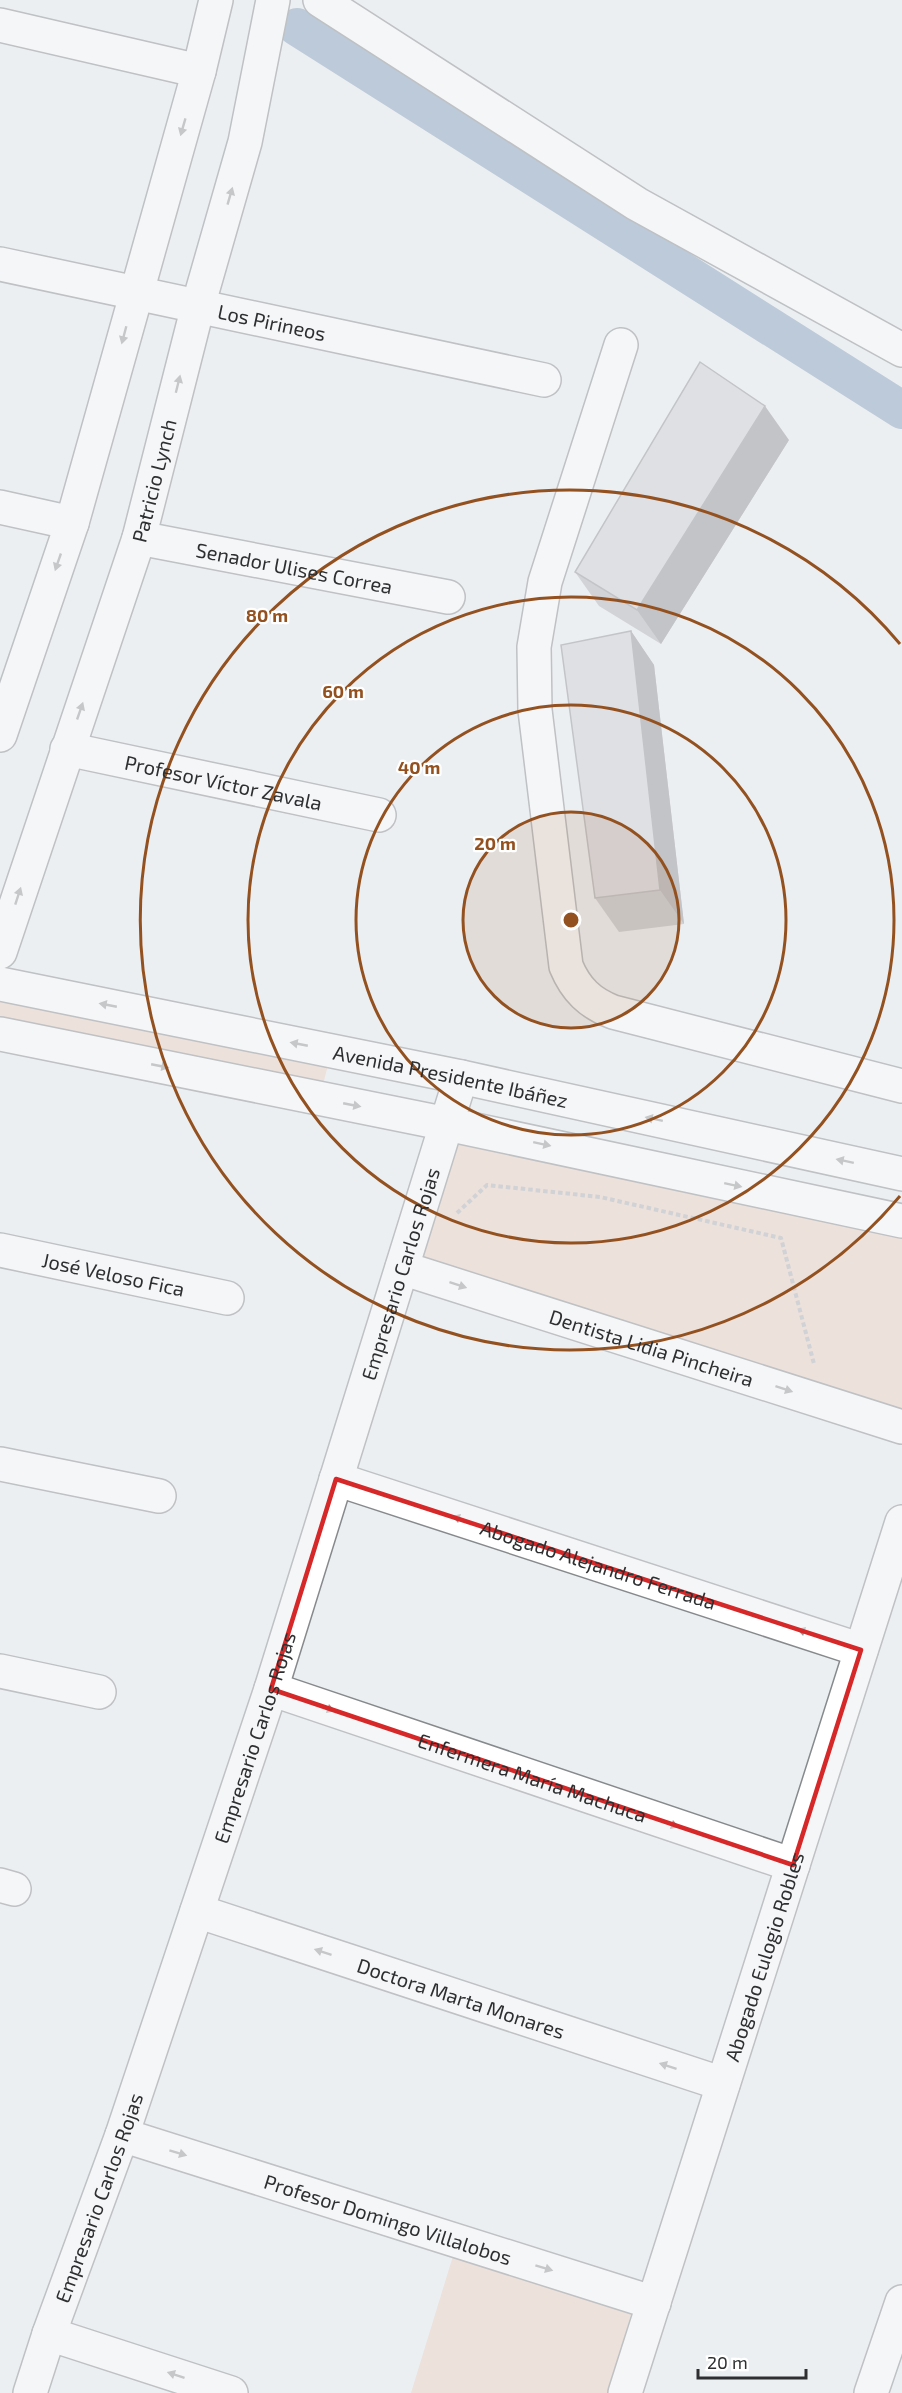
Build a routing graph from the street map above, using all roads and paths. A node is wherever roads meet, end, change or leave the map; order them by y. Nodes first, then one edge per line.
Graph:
1 (216, 0) edge
2 (273, 0) edge
3 (320, 0) edge
4 (0, 25) edge
5 (199, 71) junction
6 (0, 264) edge
7 (136, 293) junction
8 (198, 306) junction
9 (621, 345) dead end
10 (902, 350) edge
11 (544, 380) dead end
12 (0, 507) edge
13 (72, 524) junction
14 (139, 538) junction
15 (448, 597) dead end
16 (0, 735) edge
17 (68, 749) junction
18 (380, 815) dead end
19 (0, 952) edge
20 (0, 984) edge
21 (0, 1034) edge
22 (461, 1077) junction
23 (902, 1086) edge
24 (447, 1124) junction
25 (902, 1174) edge
26 (454, 1215) dead end
27 (902, 1221) edge
28 (0, 1250) edge
29 (402, 1268) junction
30 (227, 1298) dead end
31 (817, 1374) dead end
32 (902, 1427) edge
33 (0, 1464) edge
34 (336, 1479) junction
35 (159, 1496) dead end
36 (902, 1522) edge
37 (861, 1650) junction
38 (0, 1671) edge
39 (271, 1689) junction
40 (99, 1692) dead end
41 (793, 1865) junction
42 (197, 1911) junction
43 (723, 2084) junction
44 (122, 2135) junction
45 (902, 2302) edge
46 (654, 2303) junction
47 (49, 2334) junction
48 (30, 2393) edge
49 (231, 2393) edge
50 (626, 2393) edge
51 (871, 2393) edge

1 - 5 street
8 -> 2 street, Patricio Lynch
3 - 10 street
4 - 5 street
5 -> 7 street
6 - 7 street, Los Pirineos
7 - 8 street, Los Pirineos
7 -> 13 street
8 - 11 street, Los Pirineos
14 -> 8 street, Patricio Lynch
9 - 23 street
12 - 13 street
13 -> 16 street
14 - 15 street, Senador Ulises Correa
17 -> 14 street, Patricio Lynch
17 - 18 street, Profesor Víctor Zavala
19 -> 17 street, Patricio Lynch
22 -> 20 street, Avenida Presidente Ibáñez
21 -> 24 street
22 - 24 street, Empresario Carlos Rojas
25 -> 22 street, Avenida Presidente Ibáñez
24 -> 27 street
24 - 29 street, Empresario Carlos Rojas
26 - 31 path
28 - 30 street, José Veloso Fica
29 -> 32 street, Dentista Lidia Pincheira
29 - 34 street, Empresario Carlos Rojas
33 - 35 street
37 -> 34 street, Abogado Alejandro Ferrada
34 - 39 street, Empresario Carlos Rojas
36 - 37 street, Abogado Eulogio Robles
37 - 41 street, Abogado Eulogio Robles
38 - 40 street
39 -> 41 street, Enfermera María Machuca
39 - 42 street, Empresario Carlos Rojas
41 - 43 street, Abogado Eulogio Robles
43 -> 42 street, Doctora Marta Monares
42 - 44 street, Empresario Carlos Rojas
43 - 46 street, Abogado Eulogio Robles
44 -> 46 street, Profesor Domingo Villalobos
44 - 47 street, Empresario Carlos Rojas
45 - 51 street
46 - 50 street, Abogado Eulogio Robles
47 - 48 street, Empresario Carlos Rojas
49 -> 47 street

